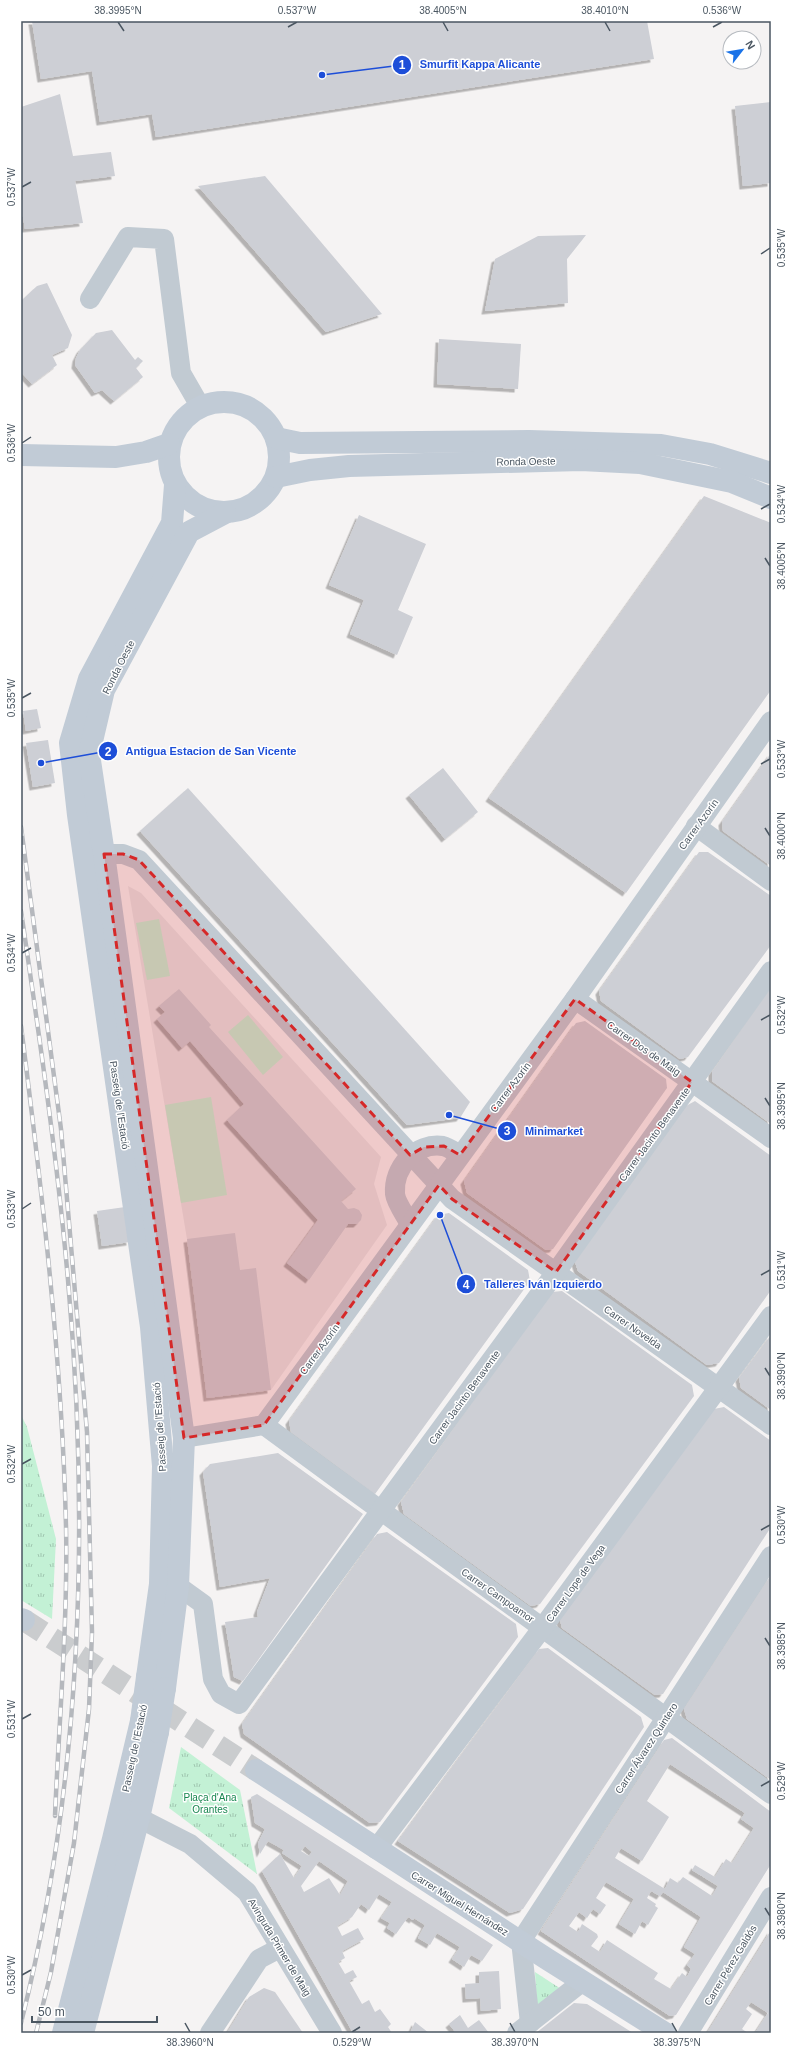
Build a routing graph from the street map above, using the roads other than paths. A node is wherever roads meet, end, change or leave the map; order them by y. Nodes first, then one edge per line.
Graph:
1 (90, 299) dead end
2 (200, 406) junction
3 (276, 438) junction
4 (169, 444) junction
5 (21, 455) edge
6 (116, 456) junction
7 (771, 473) edge
8 (276, 477) junction
9 (172, 478) junction
10 (771, 498) edge
11 (225, 513) junction
12 (771, 721) edge
13 (78, 815) joint
14 (696, 826) junction
15 (104, 854) junction
16 (771, 881) edge
17 (771, 971) edge
18 (575, 999) junction
19 (692, 1082) junction
20 (771, 1138) edge
21 (410, 1155) junction
22 (460, 1155) junction
23 (439, 1185) junction
24 (410, 1224) junction
25 (556, 1272) junction
26 (771, 1316) edge
27 (718, 1386) junction
28 (264, 1425) junction
29 (771, 1425) edge
30 (184, 1438) junction
31 (380, 1511) junction
32 (771, 1556) edge
33 (178, 1586) junction
34 (543, 1627) junction
35 (156, 1683) junction
36 (666, 1717) junction
37 (150, 1726) junction
38 (256, 1770) tunnel mouth
39 (771, 1794) edge
40 (140, 1818) junction
41 (376, 1849) junction
42 (771, 1897) edge
43 (521, 1941) junction
44 (280, 1948) junction
45 (582, 1982) junction
46 (524, 2028) edge
47 (63, 2033) edge
48 (83, 2033) edge
49 (210, 2033) edge
50 (332, 2033) edge
51 (665, 2033) edge
52 (688, 2033) edge

1 - 2 street
2 - 3 main road, Ronda Oeste
2 - 4 main road, Ronda Oeste
3 - 7 main road, Ronda Oeste
3 - 8 main road, Ronda Oeste
4 - 6 main road
4 - 9 main road, Ronda Oeste
5 - 6 main road
6 - 9 main road
8 - 10 main road, Ronda Oeste
8 - 11 main road, Ronda Oeste
9 - 11 main road, Ronda Oeste
9 - 13 main road, Ronda Oeste
11 - 15 main road, Ronda Oeste
12 - 14 street, Carrer Azorín
13 - 35 main road, Passeig de l'Estació
14 - 16 street
14 - 18 street, Carrer Azorín
15 - 21 street, Carrer Novelda
15 - 30 main road, Passeig de l'Estació
17 - 19 street, Carrer Jacinto Benavente
18 - 19 street, Carrer Dos de Maig
18 - 22 street, Carrer Azorín
19 - 20 street, Carrer Dos de Maig
19 - 25 street, Carrer Jacinto Benavente
21 - 22 street
21 - 23 street, Carrer Novelda
21 - 24 street
22 - 23 street, Carrer Azorín
23 - 24 street, Carrer Azorín
23 - 25 street, Carrer Novelda
24 - 28 street, Carrer Azorín
25 - 27 street, Carrer Novelda
25 - 31 street, Carrer Jacinto Benavente
26 - 27 street, Carrer Lope de Vega
27 - 29 street, Carrer Novelda
27 - 34 street, Carrer Lope de Vega
28 - 30 street
28 - 31 street, Carrer Campoamor
30 - 33 main road, Passeig de l'Estació
31 - 33 street, Carrer Jacinto Benavente
31 - 34 street, Carrer Campoamor
32 - 36 street, Carrer Álvarez Quintero
33 - 35 main road, Passeig de l'Estació
34 - 36 street, Carrer Campoamor
34 - 41 street, Carrer Lope de Vega
35 - 37 main road, Passeig de l'Estació, bridge
36 - 39 street, Carrer Campoamor
36 - 43 street, Carrer Álvarez Quintero
37 - 40 main road, Passeig de l'Estació
37 - 47 main road, Passeig de l'Estació
38 - 41 main road, Carrer Miguel Hernández
40 - 44 street, Avinguda Primer de Maig
40 - 48 main road, Passeig de l'Estació
41 - 43 main road, Carrer Miguel Hernández
42 - 52 street, Carrer Pérez Galdós
43 - 45 main road, Carrer Miguel Hernández
43 - 46 street
44 - 49 street
44 - 50 street, Avinguda Primer de Maig
45 - 46 street
45 - 51 main road, Carrer Miguel Hernández

